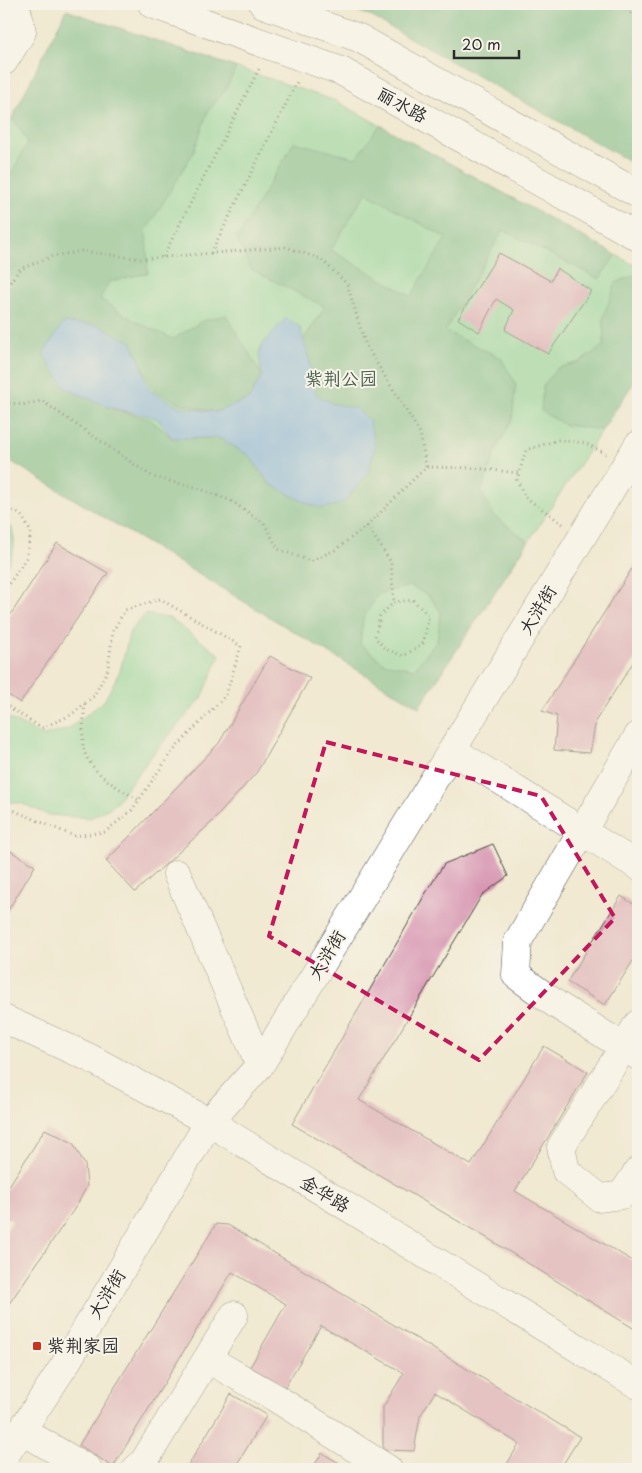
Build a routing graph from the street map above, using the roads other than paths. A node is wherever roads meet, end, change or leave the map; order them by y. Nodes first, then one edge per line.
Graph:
1 (152, 4) edge
2 (262, 4) edge
3 (4, 11) edge
4 (4, 61) edge
5 (638, 194) edge
6 (638, 237) edge
7 (632, 455) edge
8 (638, 736) edge
9 (452, 750) junction
10 (582, 831) junction
11 (638, 866) edge
12 (177, 874) dead end
13 (4, 1019) edge
14 (638, 1024) edge
15 (631, 1052) edge
16 (260, 1065) junction
17 (209, 1122) junction
18 (638, 1171) edge
19 (234, 1315) dead end
20 (208, 1359) junction
21 (638, 1385) edge
22 (21, 1430) junction
23 (4, 1456) edge
24 (88, 1469) edge
25 (136, 1469) edge
26 (388, 1469) edge

1 - 6 street, 丽水路
2 - 5 street
3 - 4 street
7 - 9 street, 大浒街
8 - 10 street
9 - 10 street
9 - 16 street, 大浒街
10 - 11 street
10 - 15 street
12 - 16 street
13 - 17 street, 金华路
14 - 15 street
15 - 18 street
16 - 17 street, 大浒街
17 - 21 street, 金华路
17 - 22 street, 大浒街
19 - 20 street
20 - 25 street
20 - 26 street
22 - 23 street, 大浒街
22 - 24 street

